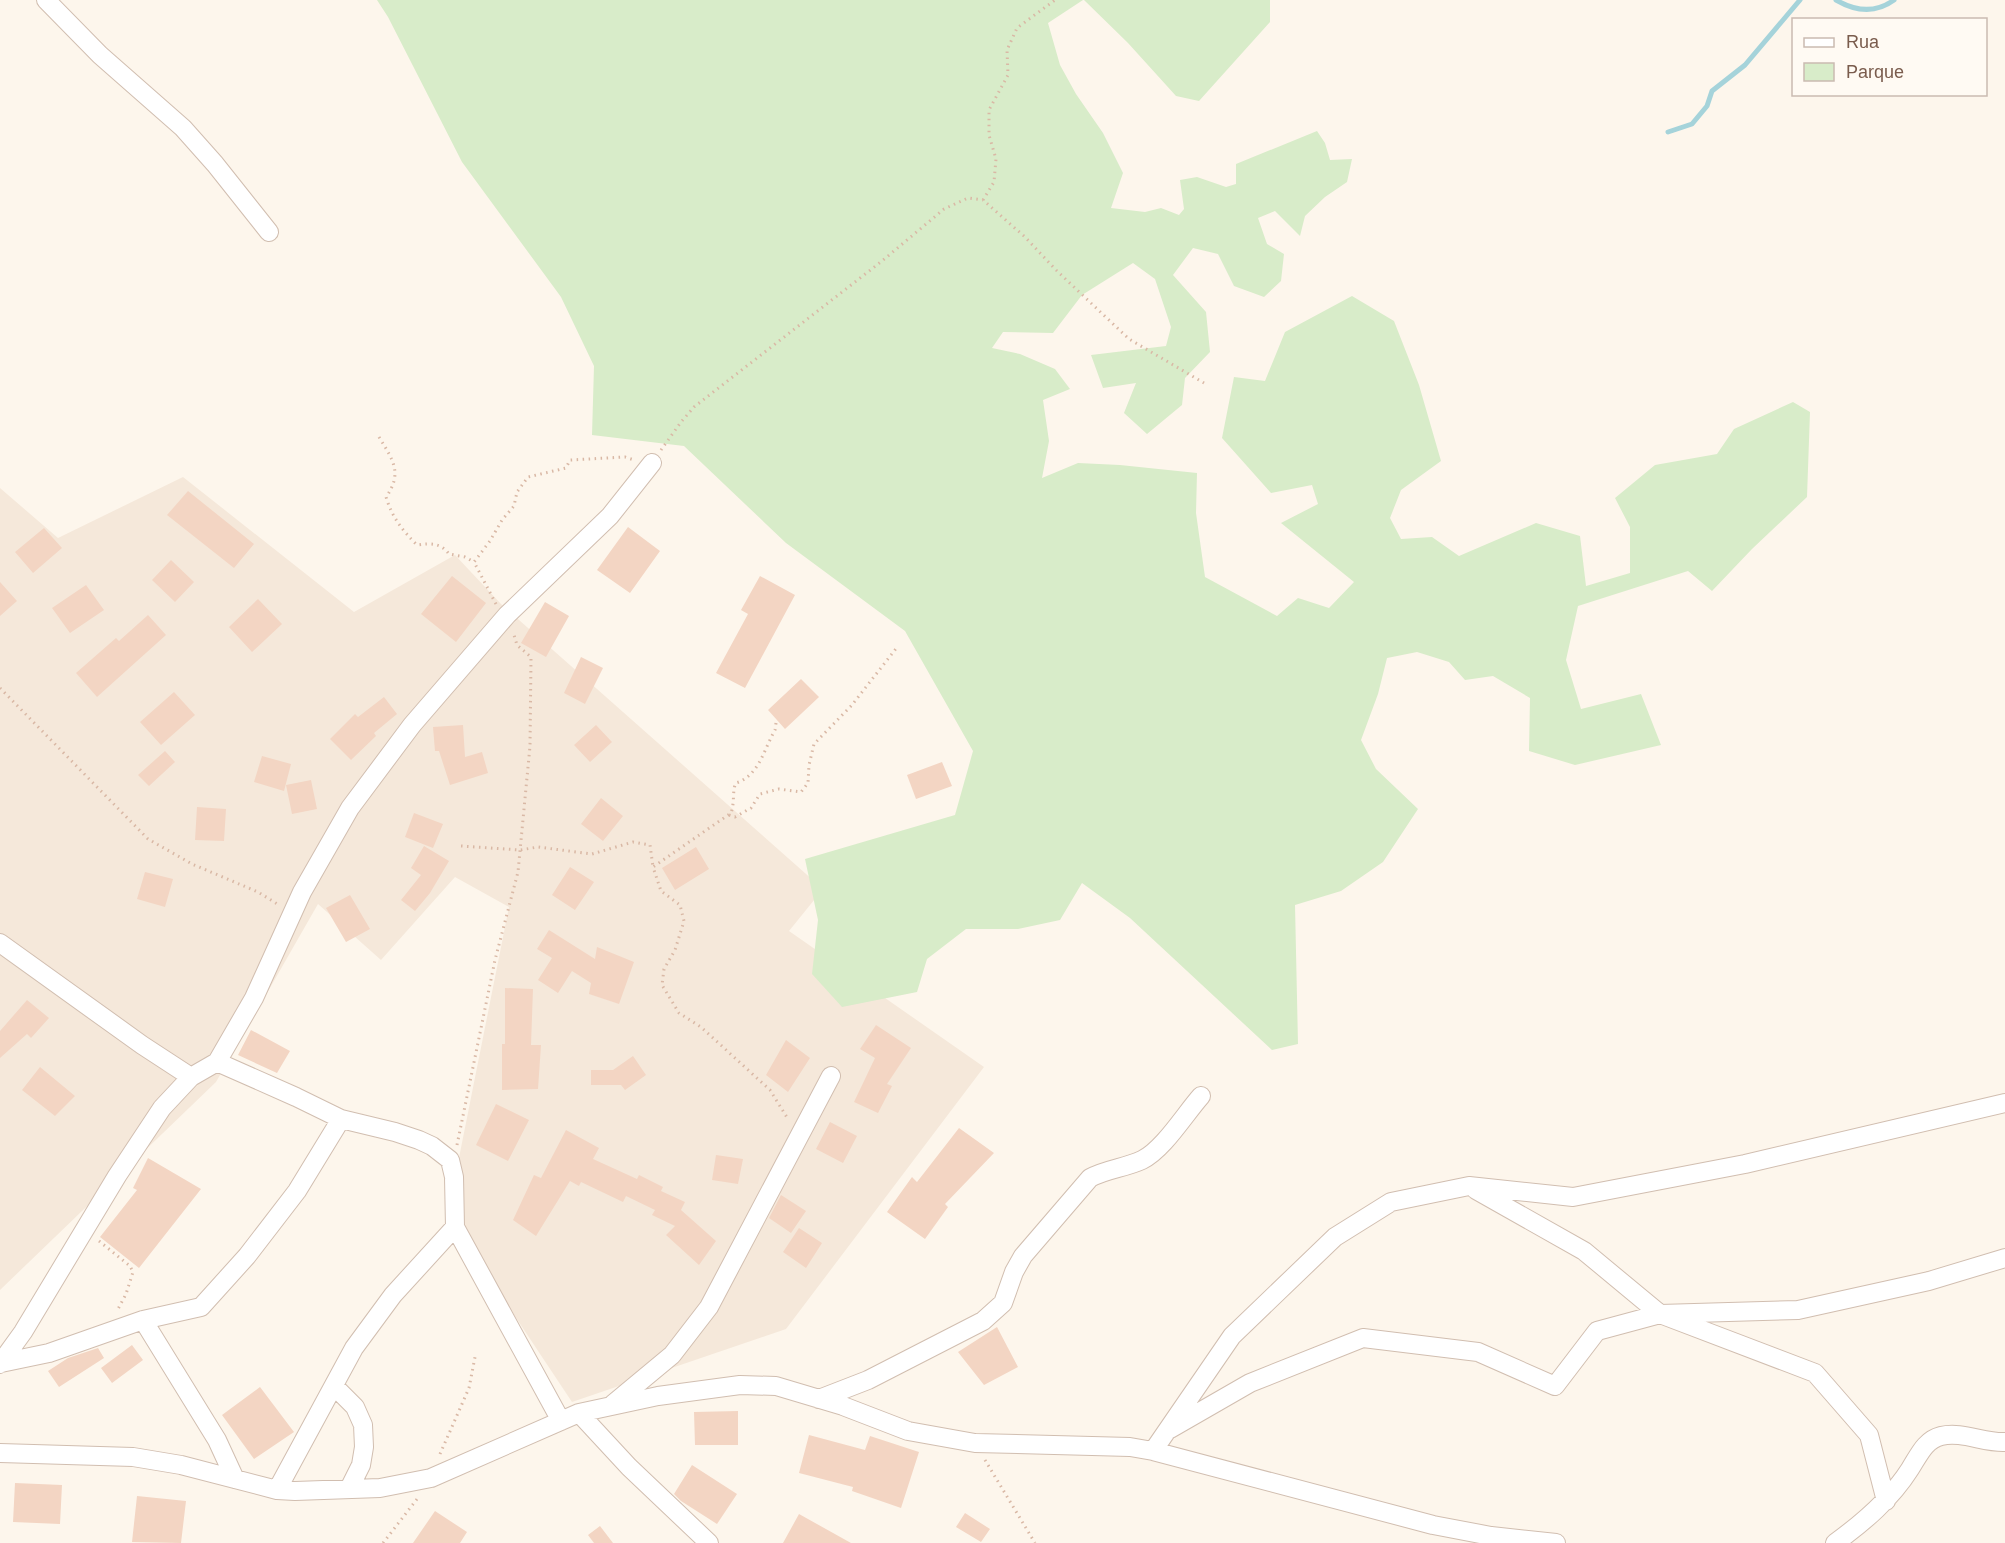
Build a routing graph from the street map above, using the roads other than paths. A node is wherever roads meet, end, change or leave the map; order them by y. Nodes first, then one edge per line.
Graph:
1 (46, 0) edge
2 (269, 232) dead end
3 (652, 462) road end
4 (0, 943) edge
5 (217, 1062) junction
6 (831, 1076) dead end
7 (191, 1077) junction
8 (1201, 1096) dead end
9 (2005, 1102) edge
10 (341, 1119) junction
11 (1469, 1186) junction
12 (455, 1227) junction
13 (2005, 1258) edge
14 (1660, 1314) junction
15 (143, 1320) junction
16 (1, 1364) edge
17 (334, 1386) junction
18 (819, 1399) junction
19 (611, 1405) junction
20 (579, 1413) junction
21 (561, 1421) junction
22 (1166, 1431) junction
23 (2005, 1442) edge
24 (1153, 1451) junction
25 (0, 1453) edge
26 (236, 1479) junction
27 (277, 1490) junction
28 (349, 1490) junction
29 (1886, 1501) junction
30 (709, 1543) edge
31 (1556, 1543) edge
32 (1835, 1543) edge

1 - 2 street
3 - 5 street
4 - 7 street
5 - 7 street
5 - 10 street
6 - 19 street
7 - 16 street
8 - 18 street
9 - 11 street
10 - 12 street
10 - 15 street
11 - 14 street
11 - 22 street
12 - 17 street
12 - 21 street
13 - 14 street
14 - 22 street
14 - 29 street
15 - 16 street
15 - 26 street
17 - 27 street
17 - 28 street
18 - 19 street
18 - 24 street
19 - 20 street
20 - 21 street
20 - 30 street
21 - 28 street
22 - 24 street
23 - 29 street
24 - 31 street
25 - 26 street
26 - 27 street
27 - 28 street
29 - 32 street

